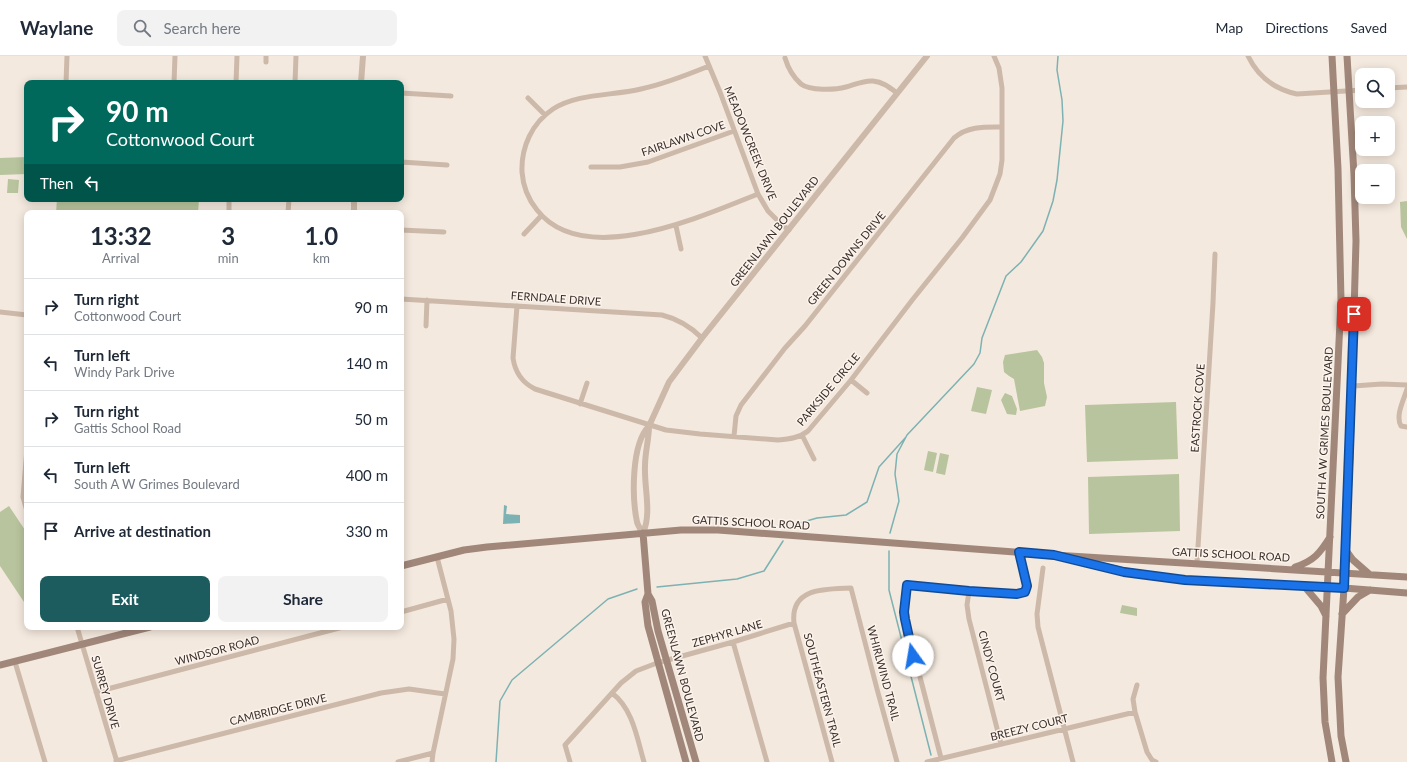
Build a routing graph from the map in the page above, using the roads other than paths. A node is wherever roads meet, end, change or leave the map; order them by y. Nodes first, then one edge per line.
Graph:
1 (67, 56) edge
2 (176, 56) edge
3 (237, 56) edge
4 (266, 56) edge
5 (296, 56) edge
6 (363, 56) edge
7 (705, 56) edge
8 (927, 56) edge
9 (994, 56) edge
10 (1248, 56) edge
11 (1332, 56) edge
12 (1347, 56) edge
13 (786, 58) dead end
14 (266, 62) dead end
15 (710, 66) junction
16 (66, 80) edge
17 (174, 80) edge
18 (236, 80) edge
19 (295, 80) edge
20 (361, 80) edge
21 (1407, 87) edge
22 (1395, 88) edge
23 (1335, 91) junction
24 (1350, 91) junction
25 (1355, 91) edge
26 (404, 93) edge
27 (897, 93) junction
28 (451, 96) dead end
29 (528, 98) dead end
30 (545, 115) junction
31 (1002, 127) junction
32 (734, 131) junction
33 (404, 162) edge
34 (447, 165) dead end
35 (591, 167) dead end
36 (758, 194) junction
37 (541, 216) junction
38 (676, 226) junction
39 (404, 230) edge
40 (789, 230) junction
41 (444, 232) dead end
42 (524, 234) dead end
43 (681, 249) dead end
44 (1215, 254) dead end
45 (404, 299) edge
46 (427, 300) junction
47 (517, 306) junction
48 (0, 312) edge
49 (24, 315) edge
50 (426, 326) dead end
51 (702, 338) junction
52 (851, 380) junction
53 (587, 382) dead end
54 (1407, 385) edge
55 (1352, 386) junction
56 (1407, 389) edge
57 (867, 393) dead end
58 (580, 404) junction
59 (649, 426) junction
60 (1407, 427) edge
61 (802, 435) junction
62 (734, 436) junction
63 (814, 459) dead end
64 (643, 533) junction
65 (1330, 537) junction
66 (1345, 549) junction
67 (1019, 552) junction
68 (1054, 555) junction
69 (437, 557) junction
70 (1197, 563) junction
71 (404, 565) edge
72 (1043, 568) dead end
73 (1290, 569) junction
74 (1329, 571) junction
75 (1345, 572) junction
76 (1370, 574) junction
77 (1407, 577) edge
78 (1304, 586) junction
79 (1328, 587) junction
80 (1344, 588) junction
81 (1370, 590) junction
82 (969, 591) junction
83 (1407, 593) edge
84 (648, 594) junction
85 (448, 599) junction
86 (404, 611) edge
87 (1342, 614) junction
88 (1326, 618) junction
89 (794, 623) junction
90 (78, 630) edge
91 (138, 630) edge
92 (332, 630) edge
93 (732, 642) junction
94 (82, 644) junction
95 (667, 660) junction
96 (16, 662) junction
97 (657, 663) junction
98 (0, 666) edge
99 (1137, 685) dead end
100 (96, 692) junction
101 (612, 693) junction
102 (445, 694) junction
103 (1135, 712) junction
104 (1064, 728) junction
105 (1001, 744) junction
106 (433, 753) junction
107 (941, 758) junction
108 (45, 762) edge
109 (116, 762) edge
110 (398, 762) edge
111 (432, 762) edge
112 (570, 762) edge
113 (644, 762) edge
114 (686, 762) edge
115 (696, 762) edge
116 (767, 762) edge
117 (832, 762) edge
118 (897, 762) edge
119 (927, 762) edge
120 (1073, 762) edge
121 (1156, 762) edge
122 (1332, 762) edge
123 (1346, 762) edge

1 - 16 street
2 - 17 street
3 - 18 street
4 - 14 street
5 - 19 street
6 - 20 street
7 - 15 street, MEADOWCREEK DRIVE
8 - 27 street, GREENLAWN BOULEVARD
9 - 31 street, PARKSIDE CIRCLE
10 - 23 street
11 - 23 main road, SOUTH A W GRIMES BOULEVARD
12 - 24 main road
13 - 27 street
15 - 30 street
15 - 32 street, MEADOWCREEK DRIVE
21 - 22 street
23 - 24 street
23 - 65 main road, SOUTH A W GRIMES BOULEVARD
24 - 25 street
24 - 55 main road
26 - 28 street
27 - 40 street, GREENLAWN BOULEVARD
29 - 30 street
30 - 37 street
31 - 52 street, PARKSIDE CIRCLE
31 - 62 street, GREEN DOWNS DRIVE
32 - 35 street, FAIRLAWN COVE
32 - 36 street, MEADOWCREEK DRIVE
33 - 34 street
36 - 38 street
36 - 40 street, MEADOWCREEK DRIVE
37 - 38 street
37 - 42 street
38 - 43 street
39 - 41 street
40 - 51 street, GREENLAWN BOULEVARD
44 - 70 street, EASTROCK COVE
45 - 46 street, FERNDALE DRIVE
46 - 47 street, FERNDALE DRIVE
46 - 50 street
47 - 51 street, FERNDALE DRIVE
47 - 58 street, PARKSIDE CIRCLE
48 - 49 street
51 - 59 street, GREENLAWN BOULEVARD
52 - 57 street
52 - 61 street, PARKSIDE CIRCLE
53 - 58 street
54 - 55 street
55 - 66 main road
56 - 60 street
58 - 59 street, PARKSIDE CIRCLE
59 - 62 street, PARKSIDE CIRCLE
59 - 64 street, GREENLAWN BOULEVARD
59 - 64 street, GREENLAWN BOULEVARD
61 - 62 street, PARKSIDE CIRCLE
61 - 63 street
64 - 67 main road, GATTIS SCHOOL ROAD
64 - 69 main road, GATTIS SCHOOL ROAD
64 - 84 main road, GREENLAWN BOULEVARD
65 - 73 main road
65 - 74 main road, SOUTH A W GRIMES BOULEVARD
66 - 75 main road
66 - 76 main road
67 - 68 main road, GATTIS SCHOOL ROAD
67 - 82 street
68 - 70 main road, GATTIS SCHOOL ROAD
68 - 78 main road, GATTIS SCHOOL ROAD
69 - 71 main road, GATTIS SCHOOL ROAD
69 - 85 street
70 - 73 main road, GATTIS SCHOOL ROAD
72 - 104 street
73 - 74 main road, GATTIS SCHOOL ROAD
74 - 75 main road, GATTIS SCHOOL ROAD
74 - 79 main road, SOUTH A W GRIMES BOULEVARD
75 - 76 main road, GATTIS SCHOOL ROAD
75 - 80 main road
76 - 77 main road, GATTIS SCHOOL ROAD
78 - 79 main road, GATTIS SCHOOL ROAD
78 - 88 main road
79 - 80 main road, GATTIS SCHOOL ROAD
79 - 88 main road, SOUTH A W GRIMES BOULEVARD
80 - 81 main road, GATTIS SCHOOL ROAD
80 - 87 main road
81 - 83 main road, GATTIS SCHOOL ROAD
81 - 87 main road
82 - 105 street, CINDY COURT
82 - 107 street
84 - 95 main road, GREENLAWN BOULEVARD
84 - 97 main road, GREENLAWN BOULEVARD
85 - 86 street
85 - 102 street
87 - 123 main road
88 - 122 main road, SOUTH A W GRIMES BOULEVARD
89 - 93 street, ZEPHYR LANE
89 - 117 street, SOUTHEASTERN TRAIL
89 - 118 street, WHIRLWIND TRAIL
90 - 94 street, SURREY DRIVE
91 - 94 main road
92 - 100 street, WINDSOR ROAD
93 - 95 street, ZEPHYR LANE
93 - 116 street
94 - 96 main road
94 - 100 street, SURREY DRIVE
95 - 97 street, ZEPHYR LANE
95 - 115 main road, GREENLAWN BOULEVARD
96 - 98 main road
96 - 108 street
97 - 101 street, ZEPHYR LANE
97 - 114 main road, GREENLAWN BOULEVARD
99 - 103 street
100 - 109 street, SURREY DRIVE
101 - 112 street, ZEPHYR LANE
101 - 113 street
102 - 106 street
102 - 109 street, CAMBRIDGE DRIVE
103 - 104 street, BREEZY COURT
103 - 121 street
104 - 105 street, BREEZY COURT
104 - 120 street
105 - 107 street, BREEZY COURT
106 - 110 street
106 - 111 street
107 - 119 street, BREEZY COURT

